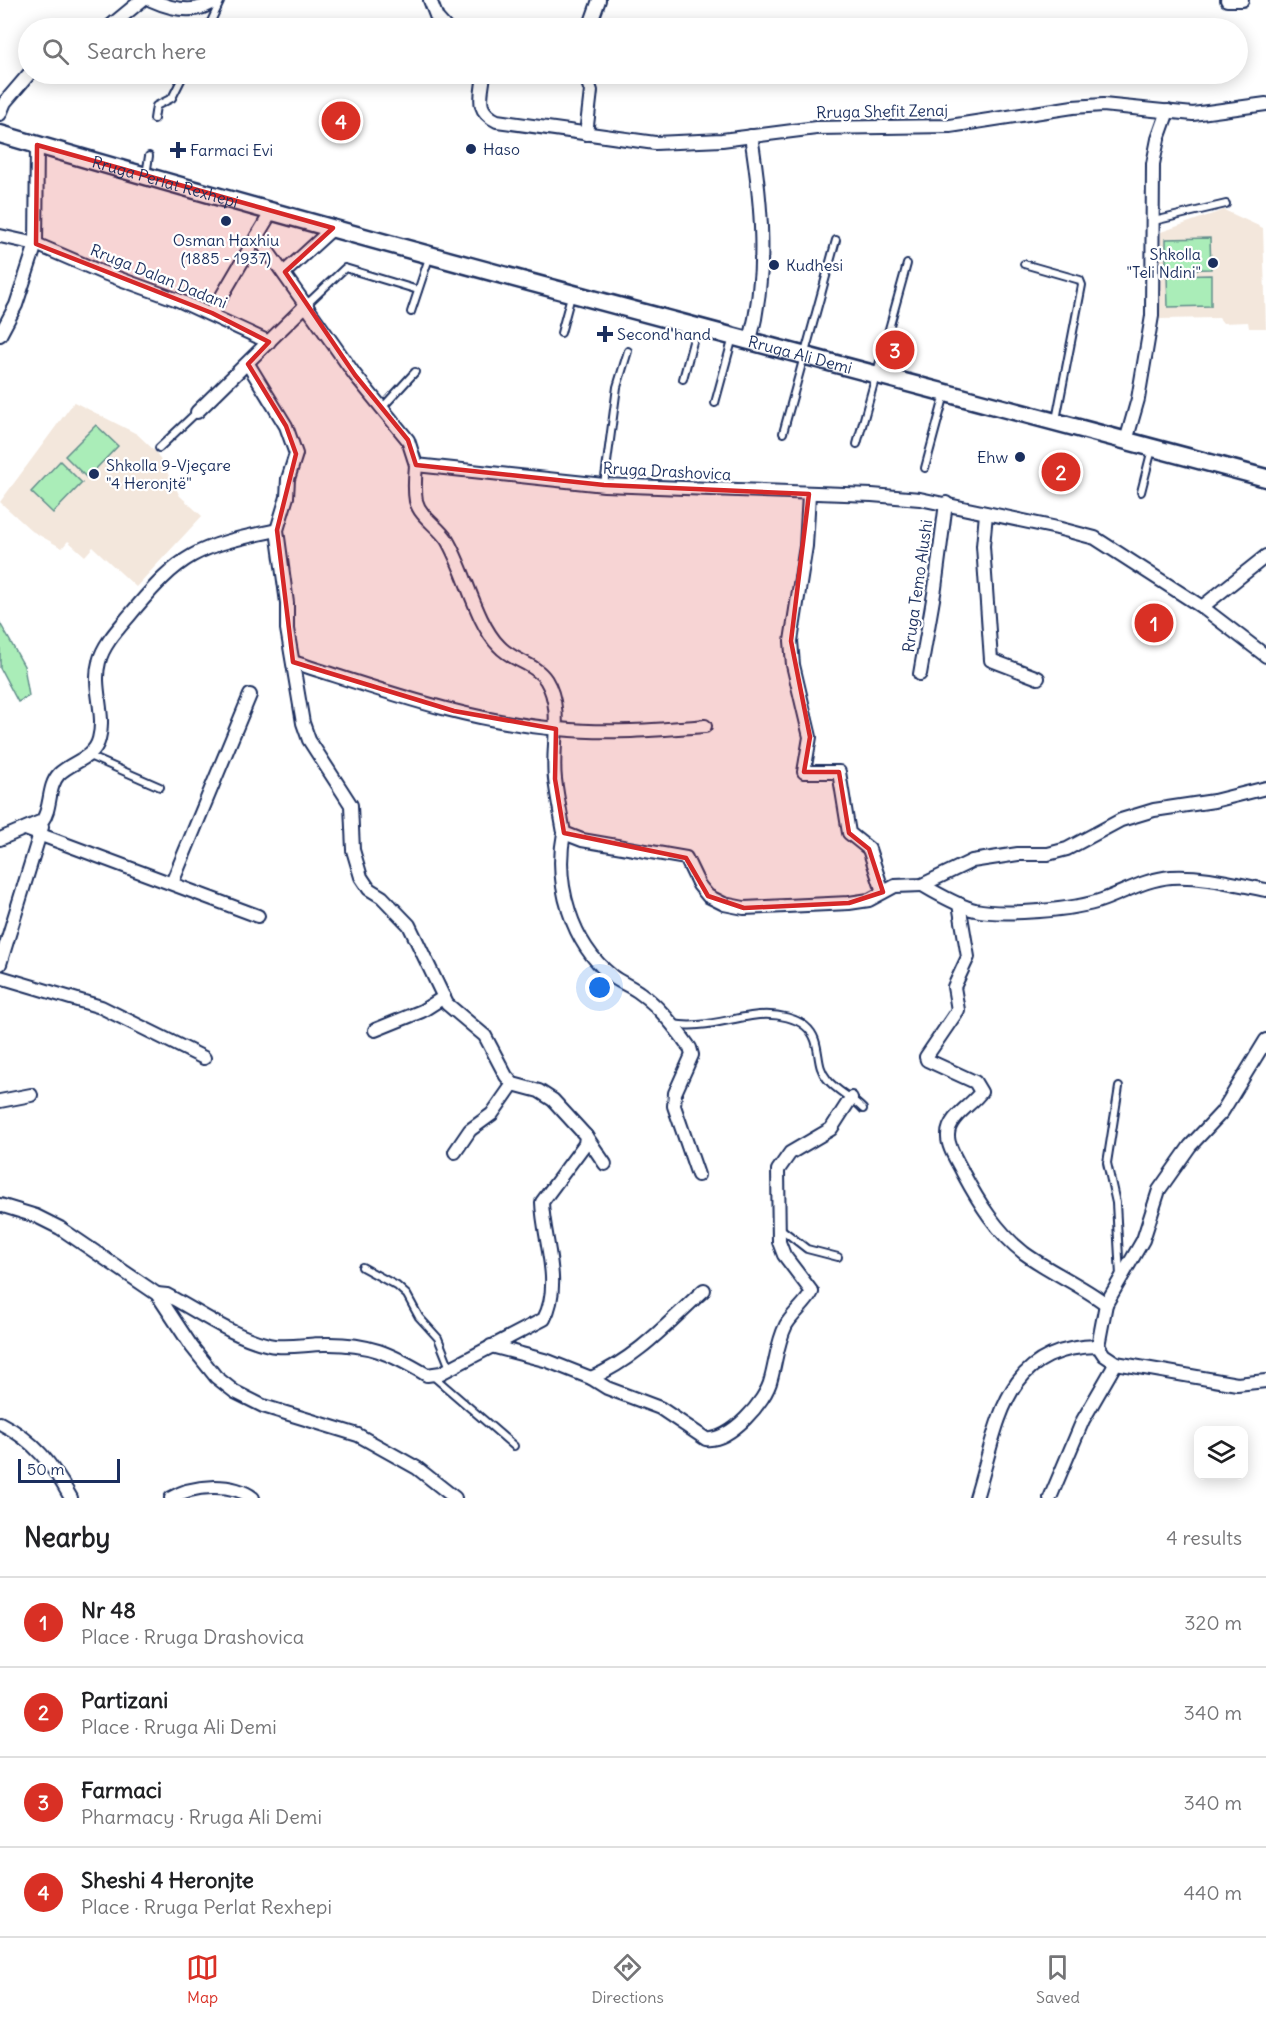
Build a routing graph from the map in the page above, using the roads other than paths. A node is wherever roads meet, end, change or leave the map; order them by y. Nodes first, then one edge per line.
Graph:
1 (142, 0) edge
2 (151, 0) edge
3 (216, 0) edge
4 (221, 0) edge
5 (430, 0) edge
6 (599, 0) edge
7 (1227, 0) edge
8 (1242, 0) edge
9 (120, 18) edge
10 (213, 18) edge
11 (437, 18) edge
12 (593, 18) edge
13 (20, 84) edge
14 (179, 84) edge
15 (483, 84) edge
16 (589, 84) edge
17 (2, 104) edge
18 (1266, 104) edge
19 (1168, 111) junction
20 (154, 119) dead end
21 (0, 134) edge
22 (586, 134) junction
23 (751, 136) junction
24 (37, 145) junction
25 (149, 156) dead end
26 (146, 176) junction
27 (1226, 204) dead end
28 (272, 211) junction
29 (1154, 221) junction
30 (333, 228) junction
31 (0, 236) edge
32 (257, 236) junction
33 (836, 240) dead end
34 (36, 244) junction
35 (430, 254) junction
36 (907, 264) dead end
37 (1024, 264) dead end
38 (285, 272) junction
39 (418, 290) junction
40 (572, 293) junction
41 (307, 304) junction
42 (411, 312) dead end
43 (212, 313) junction
44 (697, 327) junction
45 (561, 333) dead end
46 (0, 335) edge
47 (734, 336) junction
48 (750, 341) junction
49 (269, 342) junction
50 (627, 351) dead end
51 (804, 355) junction
52 (248, 364) junction
53 (415, 372) dead end
54 (875, 375) junction
55 (683, 379) dead end
56 (945, 394) junction
57 (715, 403) dead end
58 (382, 408) junction
59 (197, 412) joint
60 (1056, 423) junction
61 (783, 433) dead end
62 (1126, 441) junction
63 (857, 444) dead end
64 (159, 448) dead end
65 (1152, 448) junction
66 (416, 465) junction
67 (925, 468) dead end
68 (1266, 478) edge
69 (604, 484) junction
70 (1142, 492) dead end
71 (809, 494) junction
72 (946, 503) junction
73 (986, 514) junction
74 (277, 531) junction
75 (1266, 556) edge
76 (1202, 607) junction
77 (1266, 656) edge
78 (293, 662) junction
79 (920, 674) dead end
80 (1038, 678) dead end
81 (250, 695) dead end
82 (705, 726) dead end
83 (556, 729) junction
84 (88, 756) junction
85 (160, 787) dead end
86 (1266, 788) edge
87 (46, 816) junction
88 (25, 829) junction
89 (564, 833) junction
90 (40, 834) junction
91 (0, 839) edge
92 (172, 883) junction
93 (922, 885) junction
94 (1266, 890) edge
95 (883, 892) junction
96 (959, 904) junction
97 (258, 916) dead end
98 (0, 964) edge
99 (0, 977) edge
100 (444, 997) junction
101 (669, 1023) junction
102 (375, 1030) dead end
103 (1266, 1040) edge
104 (204, 1058) dead end
105 (513, 1084) junction
106 (1119, 1087) dead end
107 (31, 1095) dead end
108 (851, 1098) junction
109 (0, 1101) edge
110 (863, 1109) dead end
111 (586, 1136) junction
112 (455, 1152) dead end
113 (605, 1164) dead end
114 (698, 1175) dead end
115 (0, 1205) edge
116 (777, 1226) junction
117 (838, 1257) dead end
118 (362, 1267) dead end
119 (1120, 1278) junction
120 (704, 1290) dead end
121 (157, 1294) junction
122 (1106, 1304) junction
123 (491, 1346) junction
124 (1098, 1346) junction
125 (1116, 1363) junction
126 (450, 1368) junction
127 (433, 1376) junction
128 (591, 1378) junction
129 (1266, 1381) edge
130 (0, 1423) edge
131 (514, 1446) dead end
132 (71, 1498) edge
133 (171, 1498) edge
134 (253, 1498) edge
135 (455, 1498) edge
136 (976, 1498) edge
137 (1050, 1498) edge

1 - 9 street
2 - 3 street
4 - 10 lane
5 - 11 street
6 - 12 street
7 - 8 street
13 - 17 street
14 - 20 lane
15 - 22 street, Rruga Shefit Zenaj
16 - 22 street
18 - 19 street, Rruga Shefit Zenaj
19 - 23 street, Rruga Shefit Zenaj
19 - 29 street
21 - 24 main road, Rruga Perlat Rexhepi
22 - 23 street, Rruga Shefit Zenaj
23 - 48 street
24 - 26 main road, Rruga Perlat Rexhepi
24 - 34 street
25 - 26 lane
26 - 28 main road, Rruga Perlat Rexhepi
27 - 29 lane
28 - 30 main road, Rruga Perlat Rexhepi
28 - 32 street
29 - 62 street
30 - 35 main road, Rruga Ali Demi
30 - 38 street
31 - 34 street, Rruga Dalan Dadani
32 - 38 street
32 - 43 street
33 - 51 lane
34 - 43 street, Rruga Dalan Dadani
34 - 46 street
35 - 39 lane
35 - 40 main road, Rruga Ali Demi
36 - 54 lane
37 - 60 lane
38 - 41 street
39 - 41 lane
39 - 42 lane
40 - 44 main road, Rruga Ali Demi
40 - 45 lane
41 - 49 street
41 - 58 street
43 - 49 street, Rruga Dalan Dadani
44 - 47 main road, Rruga Ali Demi
44 - 55 lane
47 - 48 main road, Rruga Ali Demi
47 - 57 lane
48 - 51 main road, Rruga Ali Demi
49 - 52 street
50 - 69 lane
51 - 54 main road, Rruga Ali Demi
51 - 61 lane
52 - 59 street
52 - 74 street
53 - 58 lane
54 - 56 main road, Rruga Ali Demi
54 - 63 lane
56 - 60 main road, Rruga Ali Demi
56 - 67 lane
58 - 66 street
59 - 64 lane
60 - 62 main road, Rruga Ali Demi
62 - 65 main road, Rruga Ali Demi
65 - 68 main road, Rruga Ali Demi
65 - 70 lane
66 - 69 street, Rruga Drashovica
66 - 83 street
69 - 71 street, Rruga Drashovica
71 - 72 street, Rruga Drashovica
71 - 95 street
72 - 73 street, Rruga Drashovica
72 - 79 street, Rruga Temo Alushi
73 - 76 street, Rruga Drashovica
73 - 80 street
74 - 78 street
74 - 84 street
75 - 76 street
76 - 77 street, Rruga Drashovica
78 - 83 street
78 - 100 street
81 - 92 street
82 - 83 street
83 - 89 street
84 - 85 lane
84 - 87 street
86 - 93 street
87 - 88 street
87 - 90 street
88 - 90 street
88 - 91 street
89 - 95 street
89 - 101 street
90 - 92 street
90 - 98 street
92 - 97 street
93 - 95 street
93 - 96 street
94 - 96 street
96 - 122 street
99 - 104 street
100 - 102 street
100 - 105 street
101 - 108 lane
101 - 114 street
103 - 119 street
105 - 111 street
105 - 112 street
106 - 119 lane
107 - 109 street
108 - 110 lane
108 - 116 street
111 - 113 street
111 - 123 street
115 - 121 street
116 - 117 lane
116 - 128 street
118 - 126 lane
119 - 122 street
120 - 128 street
121 - 127 street
121 - 135 street
122 - 124 street
123 - 126 street
123 - 128 street
124 - 125 street
124 - 136 street
125 - 129 street
125 - 137 street
126 - 127 street
127 - 131 lane
130 - 132 street
133 - 134 street

